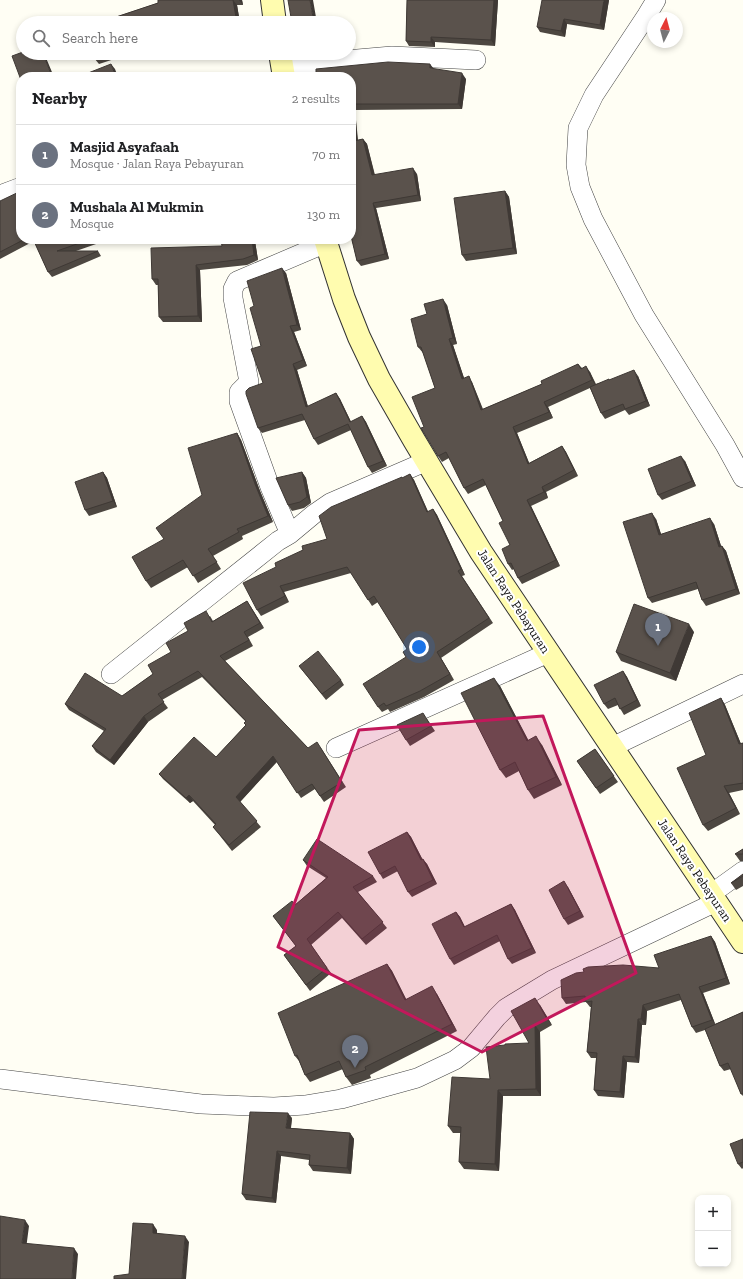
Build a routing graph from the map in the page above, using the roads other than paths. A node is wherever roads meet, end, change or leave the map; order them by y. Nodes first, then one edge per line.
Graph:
1 (272, 0) edge
2 (656, 0) edge
3 (274, 16) edge
4 (356, 59) edge
5 (346, 60) edge
6 (476, 60) dead end
7 (282, 66) edge
8 (16, 189) edge
9 (0, 195) edge
10 (318, 244) edge
11 (326, 244) edge
12 (427, 461) junction
13 (743, 478) edge
14 (290, 534) junction
15 (548, 653) junction
16 (111, 674) dead end
17 (743, 684) edge
18 (612, 747) junction
19 (336, 748) dead end
20 (743, 871) edge
21 (713, 898) junction
22 (743, 942) edge
23 (0, 1079) edge

1 - 3 main road
2 - 13 street
4 - 6 street
5 - 7 street
8 - 9 street
10 - 14 street
11 - 12 main road, Jalan Raya Pebayuran
12 - 14 street
12 - 15 main road, Jalan Raya Pebayuran
14 - 16 street
15 - 18 main road, Jalan Raya Pebayuran
15 - 19 street
17 - 18 street
18 - 21 main road, Jalan Raya Pebayuran
20 - 21 street
21 - 22 main road, Jalan Raya Pebayuran
21 - 23 street

